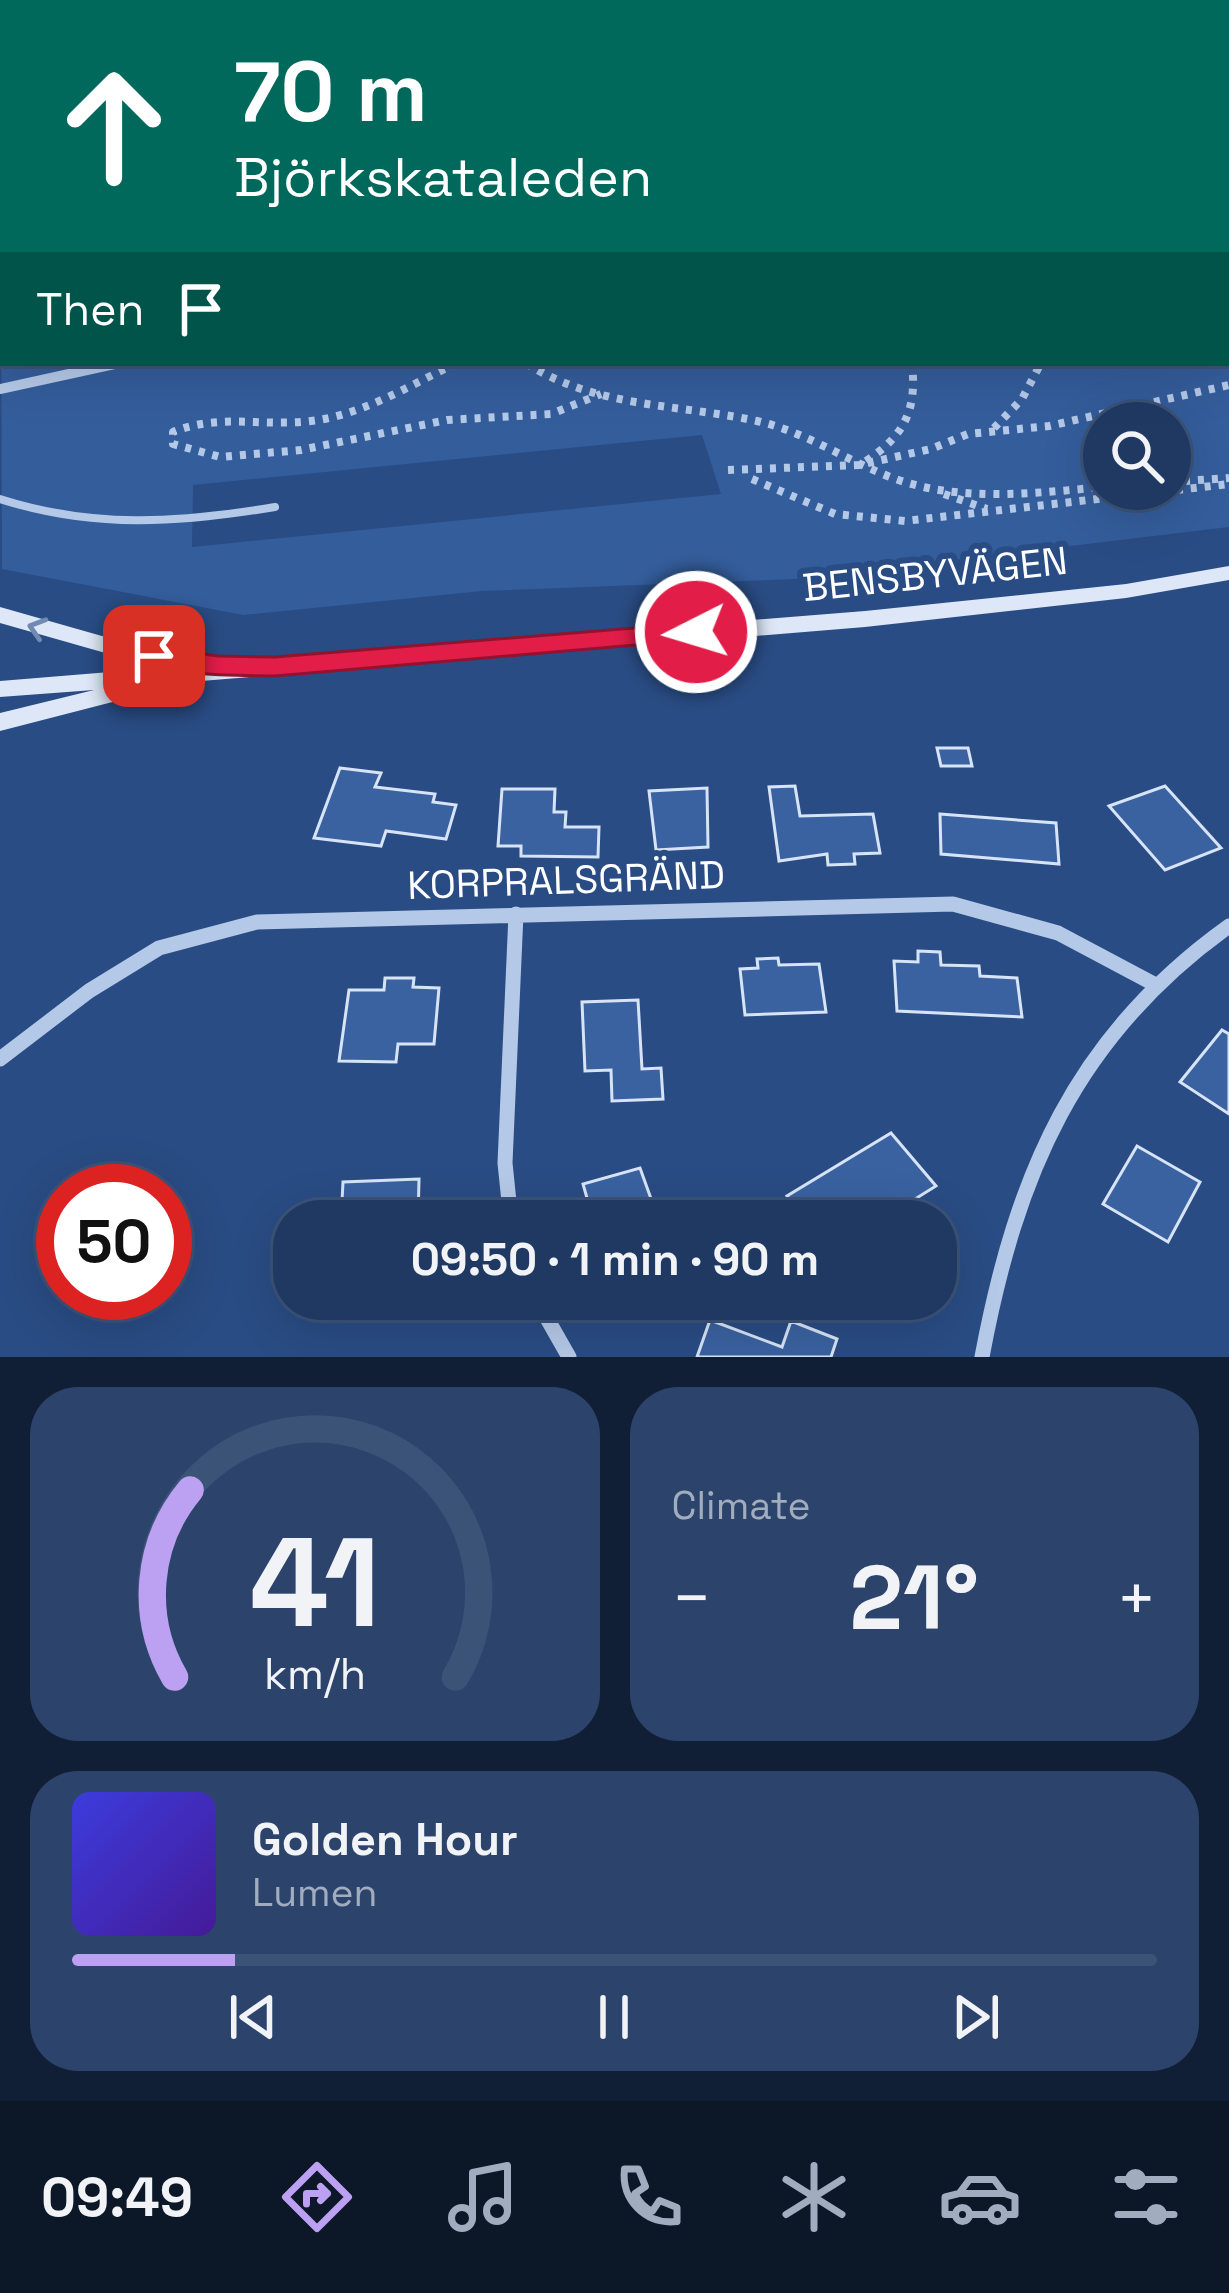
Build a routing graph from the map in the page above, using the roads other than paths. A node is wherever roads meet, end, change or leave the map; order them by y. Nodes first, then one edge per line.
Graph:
1 (104, 366) edge
2 (0, 388) edge
3 (0, 500) edge
4 (275, 508) dead end
5 (1229, 573) edge
6 (0, 615) edge
7 (275, 666) junction
8 (0, 689) edge
9 (0, 722) edge
10 (516, 914) junction
11 (1229, 926) edge
12 (1154, 985) junction
13 (0, 1059) edge
14 (509, 1200) edge
15 (548, 1320) edge
16 (569, 1357) edge
17 (982, 1357) edge

1 - 2 street
3 - 4 lane
5 - 7 main road, BENSBYVÄGEN
7 -> 6 main road
7 - 8 main road, BENSBYVÄGEN
7 - 9 main road
10 - 12 street, KORPRALSGRÄND
10 - 13 street, KORPRALSGRÄND
10 - 14 street
11 - 12 street
12 - 17 street
15 - 16 street

